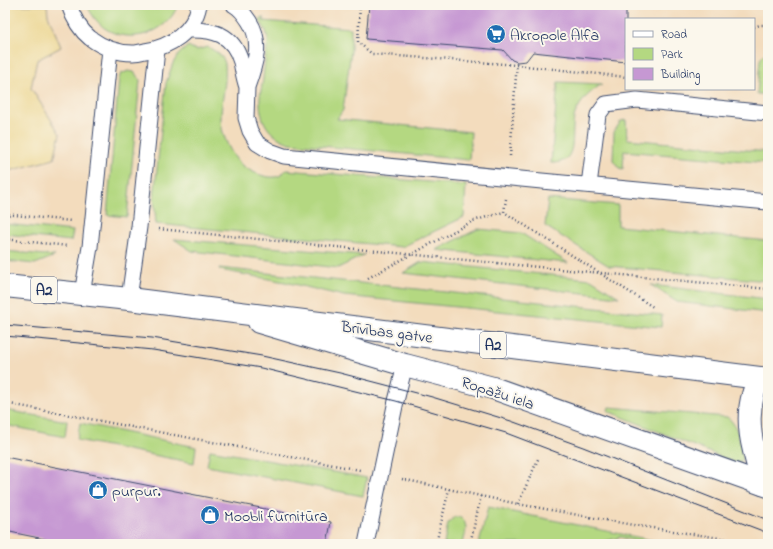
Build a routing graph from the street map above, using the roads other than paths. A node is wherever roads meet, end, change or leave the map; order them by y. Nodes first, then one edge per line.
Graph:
1 (69, 5) edge
2 (199, 5) edge
3 (234, 5) edge
4 (187, 30) junction
5 (110, 49) junction
6 (157, 50) junction
7 (247, 87) junction
8 (768, 113) edge
9 (589, 185) junction
10 (768, 202) edge
11 (5, 286) edge
12 (82, 294) junction
13 (129, 299) junction
14 (224, 311) junction
15 (406, 365) junction
16 (765, 378) edge
17 (765, 485) edge
18 (366, 544) edge

1 - 5 lane
2 - 4 lane
3 - 7 lane
4 - 6 lane
4 - 7 lane
5 - 6 lane
5 - 12 lane
6 - 13 lane
7 - 9 lane
8 - 9 lane
9 - 10 lane
11 - 12 main road, Brīvības gatve / A2
12 - 13 main road, Brīvības gatve / A2
13 - 14 main road, Brīvības gatve / A2
14 - 15 main road, Ropažu iela
14 - 16 main road, Brīvības gatve / A2
15 - 17 main road, Ropažu iela
15 - 18 lane
16 - 17 main road

